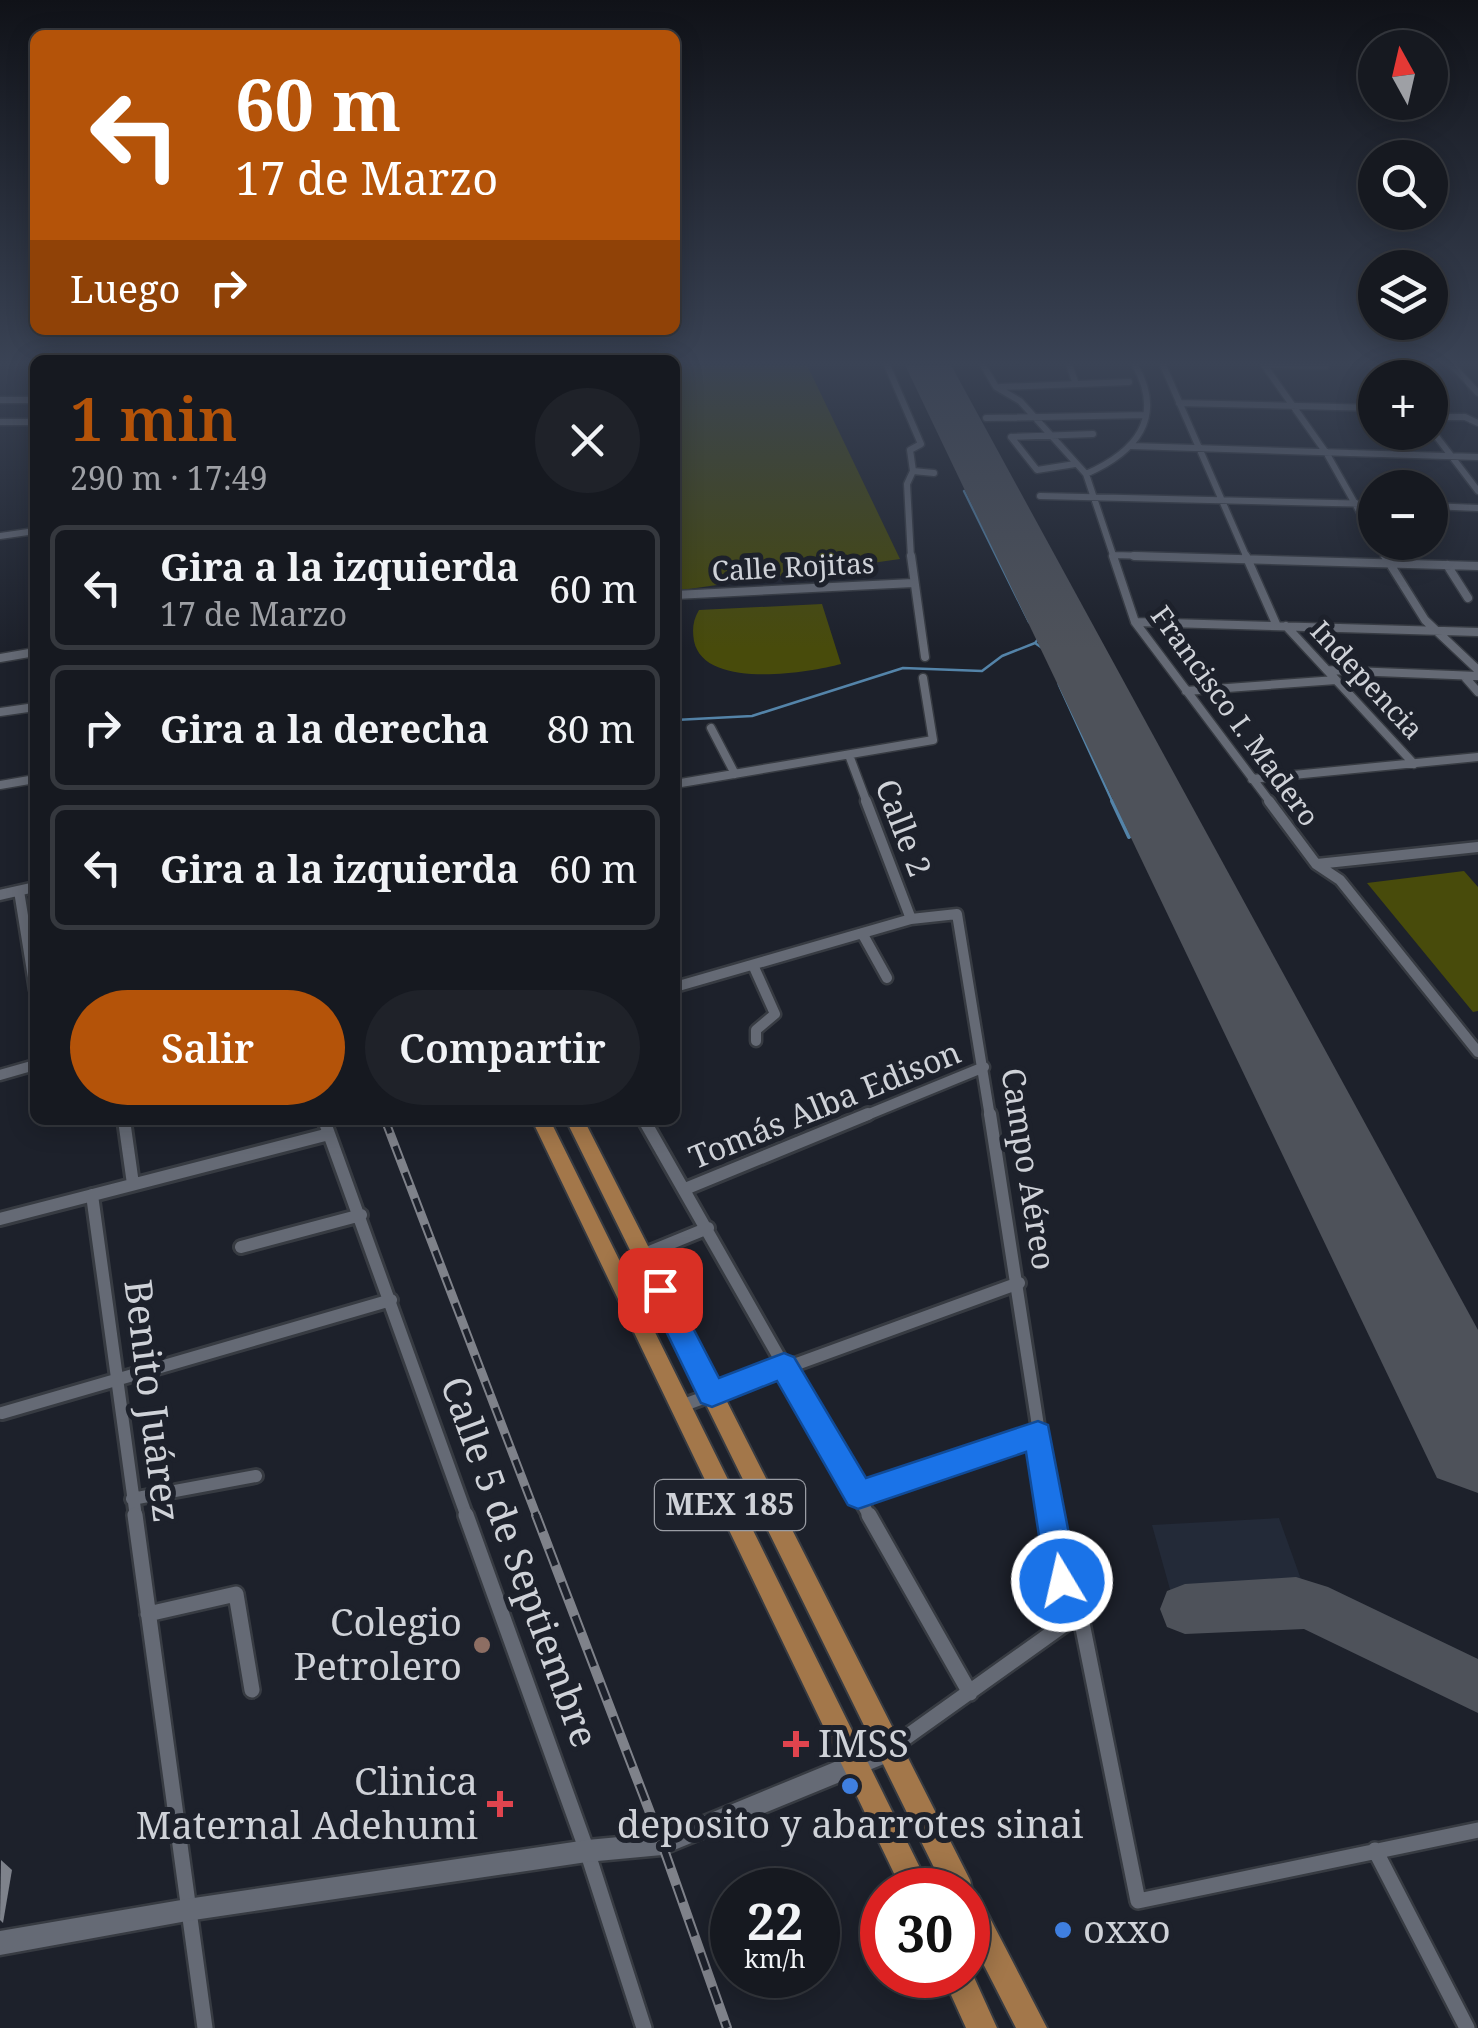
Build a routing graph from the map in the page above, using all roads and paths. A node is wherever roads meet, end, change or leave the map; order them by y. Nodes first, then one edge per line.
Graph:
1 (911, 460) edge
2 (1028, 460) edge
3 (1071, 460) edge
4 (1117, 460) edge
5 (1206, 460) edge
6 (1330, 460) edge
7 (1456, 460) edge
8 (1075, 464) junction
9 (913, 471) junction
10 (934, 473) dead end
11 (1086, 474) junction
12 (1478, 491) edge
13 (1040, 496) dead end
14 (1096, 497) junction
15 (1223, 500) junction
16 (1355, 504) junction
17 (1448, 507) edge
18 (1478, 508) edge
19 (1358, 509) edge
20 (30, 531) edge
21 (0, 536) edge
22 (1114, 554) junction
23 (1248, 559) junction
24 (1387, 560) edge
25 (1389, 563) junction
26 (1447, 565) junction
27 (1478, 566) edge
28 (913, 583) junction
29 (680, 595) edge
30 (1468, 598) dead end
31 (1134, 622) junction
32 (1282, 626) junction
33 (1436, 631) junction
34 (1478, 632) edge
35 (30, 653) edge
36 (925, 657) dead end
37 (0, 658) edge
38 (1327, 670) junction
39 (1478, 673) edge
40 (1463, 676) junction
41 (923, 678) dead end
42 (1336, 680) junction
43 (1186, 690) junction
44 (1478, 692) edge
45 (30, 708) edge
46 (0, 712) edge
47 (712, 728) dead end
48 (849, 755) junction
49 (1478, 757) edge
50 (1414, 764) junction
51 (735, 774) junction
52 (1252, 779) junction
53 (30, 780) edge
54 (680, 783) edge
55 (0, 785) edge
56 (1478, 847) edge
57 (1316, 864) junction
58 (30, 887) edge
59 (19, 890) junction
60 (0, 895) edge
61 (911, 919) junction
62 (862, 933) junction
63 (30, 959) edge
64 (753, 966) junction
65 (887, 978) dead end
66 (680, 986) edge
67 (756, 1041) dead end
68 (1478, 1052) edge
69 (30, 1067) edge
70 (984, 1067) junction
71 (0, 1076) edge
72 (125, 1125) edge
73 (544, 1125) edge
74 (577, 1125) edge
75 (647, 1125) edge
76 (326, 1127) edge
77 (133, 1184) junction
78 (686, 1189) junction
79 (92, 1196) junction
80 (361, 1215) junction
81 (0, 1219) edge
82 (708, 1228) junction
83 (241, 1247) dead end
84 (642, 1255) junction
85 (1019, 1283) junction
86 (391, 1300) junction
87 (784, 1366) junction
88 (117, 1382) junction
89 (712, 1394) junction
90 (681, 1406) junction
91 (2, 1413) edge
92 (1038, 1434) junction
93 (256, 1476) dead end
94 (858, 1495) junction
95 (132, 1499) junction
96 (148, 1614) junction
97 (1074, 1615) junction
98 (252, 1690) dead end
99 (970, 1693) junction
100 (888, 1751) junction
101 (857, 1764) junction
102 (1478, 1830) edge
103 (587, 1850) junction
104 (1375, 1850) junction
105 (906, 1868) edge
106 (949, 1868) edge
107 (187, 1910) junction
108 (0, 1943) edge
109 (990, 1947) edge
110 (968, 1998) edge
111 (204, 2028) edge
112 (644, 2028) edge
113 (982, 2028) edge
114 (1032, 2028) edge
115 (1468, 2028) edge

1 - 9 street
2 - 8 street
3 - 8 street, Francisco I. Madero
4 - 11 street
5 - 15 street, Indepencia
6 - 16 street
7 - 12 street
8 - 11 street, Francisco I. Madero
9 - 10 street
9 - 28 street
11 - 14 street, Francisco I. Madero
13 - 14 street
14 - 15 street
14 - 22 street, Francisco I. Madero
15 - 16 street
15 - 23 street, Indepencia
16 - 19 street
17 - 18 street
20 - 21 street
22 - 23 street
22 - 31 street, Francisco I. Madero
23 - 25 street
23 - 32 street, Indepencia
24 - 25 street
25 - 26 street
25 - 33 street
26 - 27 street
26 - 30 street
28 - 29 street, Calle Rojitas
28 - 36 street
31 - 32 street
31 - 43 street, Francisco I. Madero
32 - 33 street
32 - 38 street, Indepencia
33 - 34 street
33 - 39 street
35 - 37 street
38 - 40 street
38 - 42 street, Indepencia
39 - 40 street
40 - 44 street
41 - 48 street
42 - 43 street
42 - 50 street, Indepencia
43 - 52 street, Francisco I. Madero
45 - 46 street
47 - 51 street
48 - 51 street
48 - 61 street, Calle 2
49 - 50 street
50 - 52 street
51 - 54 street
52 - 57 street, Francisco I. Madero
53 - 55 street
56 - 57 street
57 - 68 street, Francisco I. Madero
58 - 59 street
59 - 60 street
59 - 63 street
61 - 62 street
61 - 70 street, Campo Aéreo
62 - 64 street
62 - 65 street
64 - 66 street
64 - 67 street
69 - 71 street
70 - 78 street, Tomás Alba Edison
70 - 85 street, Campo Aéreo
72 - 77 street
73 - 90 main road, MEX 185
74 - 84 main road, MEX 185
75 - 78 street
76 - 77 street
76 - 80 street, Calle 5 de Septiembre
77 - 79 street
78 - 82 street
79 - 81 street
79 - 88 street, Benito Juárez
80 - 83 street
80 - 86 street, Calle 5 de Septiembre
82 - 84 street
82 - 87 street
84 - 89 main road, MEX 185
85 - 87 street
85 - 92 street, Campo Aéreo
86 - 88 street
86 - 103 street, Calle 5 de Septiembre
87 - 89 street
87 - 94 street
88 - 91 street
88 - 95 street, Benito Juárez
89 - 90 street
89 - 100 main road, MEX 185
90 - 101 main road, MEX 185
92 - 94 street
92 - 97 street, Campo Aéreo
93 - 95 street
94 - 99 street
95 - 96 street, Benito Juárez
96 - 98 street
96 - 107 street, Benito Juárez
97 - 99 street
97 - 104 street, Campo Aéreo
99 - 100 street
100 - 101 street
100 - 106 main road, MEX 185
101 - 103 street
101 - 105 main road, MEX 185
102 - 104 street
103 - 107 street
103 - 112 street, Calle 5 de Septiembre
104 - 115 street
107 - 108 street
107 - 111 street, Benito Juárez
109 - 114 main road
110 - 113 main road

